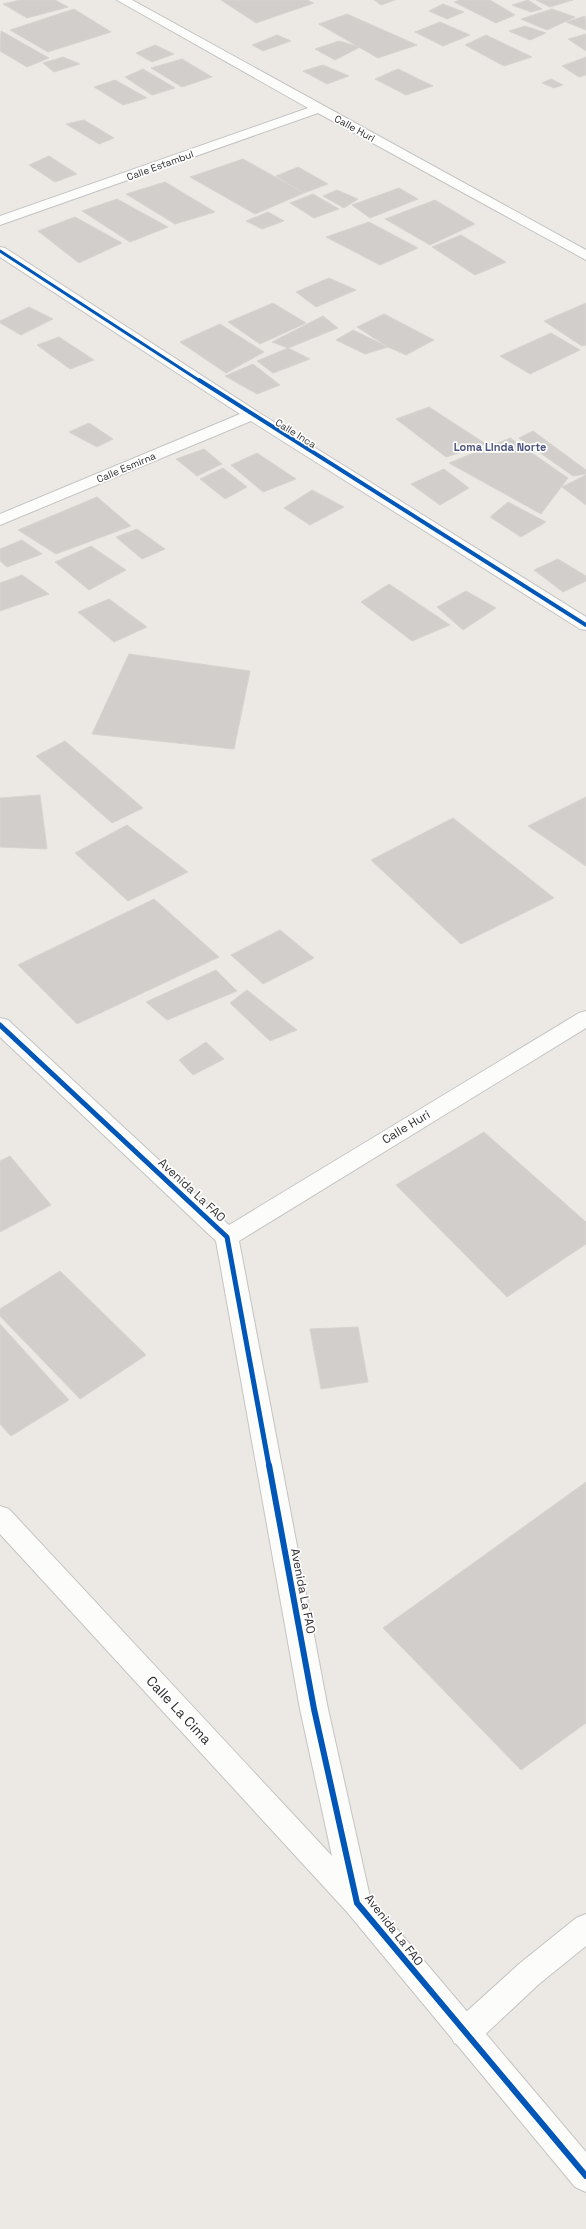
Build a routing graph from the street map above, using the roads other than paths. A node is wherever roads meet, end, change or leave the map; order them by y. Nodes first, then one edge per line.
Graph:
1 (123, 0) edge
2 (320, 108) junction
3 (0, 222) edge
4 (0, 251) edge
5 (586, 256) edge
6 (252, 415) junction
7 (0, 520) edge
8 (586, 625) edge
9 (586, 1018) edge
10 (0, 1025) edge
11 (227, 1237) junction
12 (0, 1518) edge
13 (357, 1903) junction
14 (586, 1928) edge
15 (465, 2032) junction
16 (586, 2176) edge

1 - 2 street, Calle Huri
2 - 3 street, Calle Estambul
2 - 5 street, Calle Huri
4 - 6 street, Calle Inca
6 - 7 street, Calle Esmirna
6 - 8 street, Calle Inca
9 - 11 street, Calle Huri
10 - 11 street, Avenida La FAO
11 - 13 street, Avenida La FAO
12 - 13 street, Calle La Cima
13 - 15 street, Avenida La FAO
14 - 15 street
15 - 16 street, Avenida La FAO

